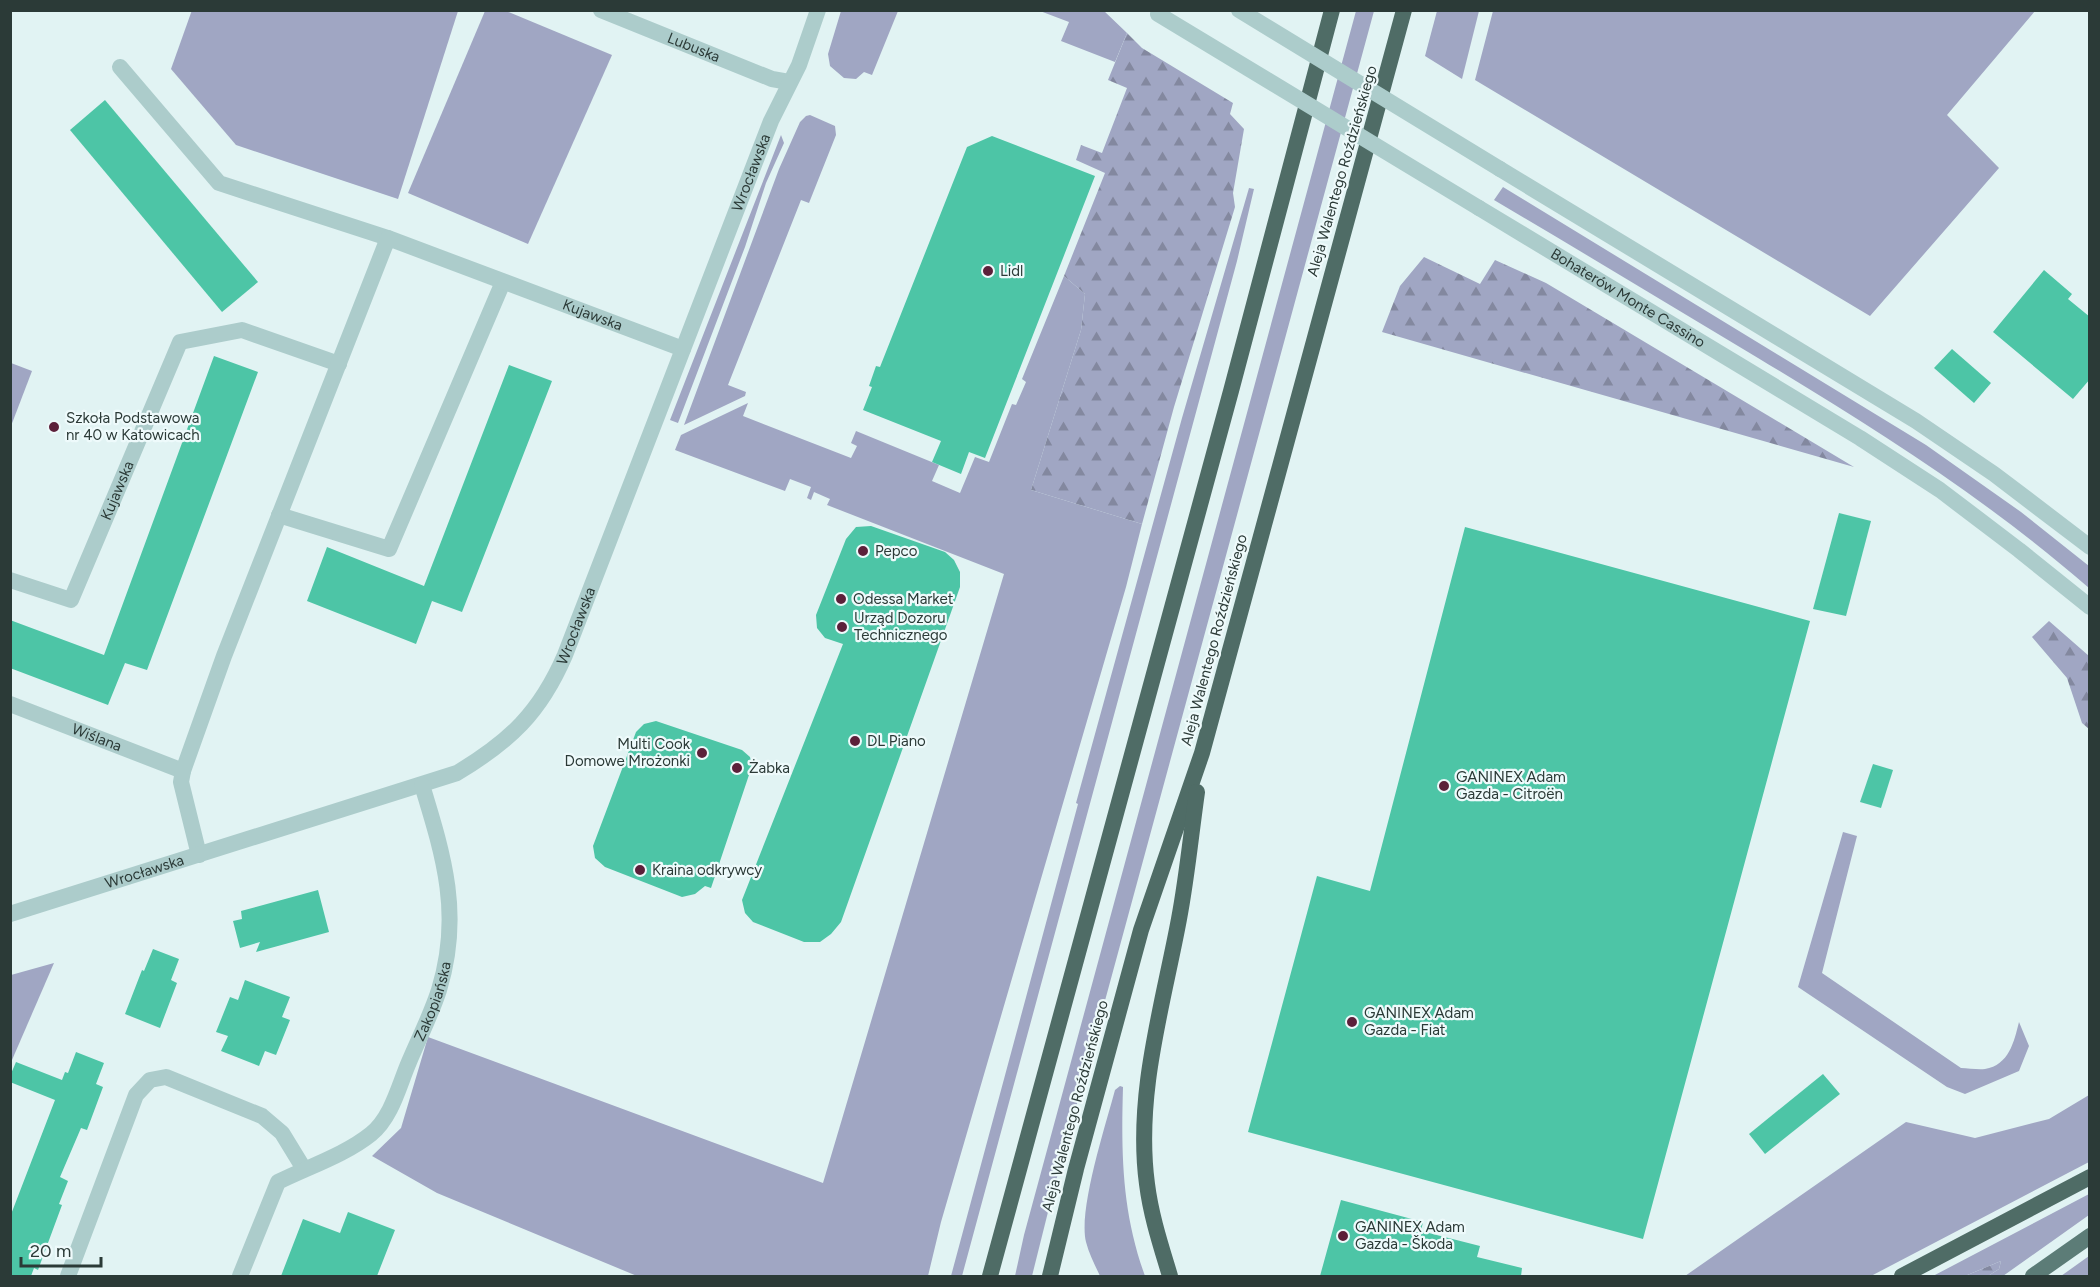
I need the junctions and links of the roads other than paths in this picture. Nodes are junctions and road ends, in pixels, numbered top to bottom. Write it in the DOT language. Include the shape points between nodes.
graph roads {
  1 [pos="601,10"];
  2 [pos="818,10"];
  3 [pos="1239,10"];
  4 [pos="1332,10"];
  5 [pos="1404,10"];
  6 [pos="1156,12"];
  7 [pos="120,67"];
  8 [pos="789,82"];
  9 [pos="388,237"];
  10 [pos="503,282"];
  11 [pos="683,349"];
  12 [pos="339,364"];
  13 [pos="279,515"];
  14 [pos="2090,547"];
  15 [pos="10,580"];
  16 [pos="2090,607"];
  17 [pos="10,704"];
  18 [pos="1202,753"];
  19 [pos="183,771"];
  20 [pos="422,785"];
  21 [pos="199,855"];
  22 [pos="10,914"];
  23 [pos="304,1169"];
  24 [pos="2090,1177"];
  25 [pos="2090,1236"];
  26 [pos="1170,1275"];
  27 [pos="68,1276"];
  28 [pos="240,1276"];
  29 [pos="990,1276"];
  30 [pos="1050,1276"];
  31 [pos="1902,1276"];
  32 [pos="2033,1276"];
  1 -- 8 [label="street, Lubuska"];
  2 -- 8 [label="street, Wrocławska"];
  3 -- 14 [label="street, bridge" via="1916,422 1994,474"];
  4 -- 29 [label="highway"];
  5 -- 18 [label="highway, Aleja Walentego Roździeńskiego"];
  6 -- 16 [label="street, Bohaterów Monte Cassino, bridge" via="1860,438 1940,490"];
  7 -- 9 [label="street, Kujawska" via="219,183"];
  8 -- 11 [label="street, Wrocławska"];
  9 -- 10 [label="street, Kujawska"];
  9 -- 12 [label="street"];
  10 -- 11 [label="street, Kujawska"];
  10 -- 13 [label="street" via="389,549"];
  11 -- 20 [label="street, Wrocławska" via="551,685 524,722 488,754 458,773"];
  12 -- 13 [label="street"];
  12 -- 15 [label="street, Kujawska" via="242,330 180,342 71,600"];
  13 -- 19 [label="street"];
  17 -- 19 [label="street, Wiślana"];
  18 -- 26 [label="highway" via="1179,916 1146,1098 1147,1184 1159,1244"];
  18 -- 30 [label="highway, Aleja Walentego Roździeńskiego" via="1141,930"];
  19 -- 21 [label="street" via="181,782"];
  20 -- 21 [label="street, Wrocławska"];
  20 -- 23 [label="street, Zakopiańska" via="443,856 451,913 450,943 439,990 387,1114 372,1133"];
  21 -- 22 [label="street, Wrocławska"];
  23 -- 27 [label="street" via="282,1133 262,1116 166,1077 150,1080 136,1095"];
  23 -- 28 [label="street, Zakopiańska" via="278,1182"];
  24 -- 31 [label="highway"];
  25 -- 32 [label="main road"];
}
